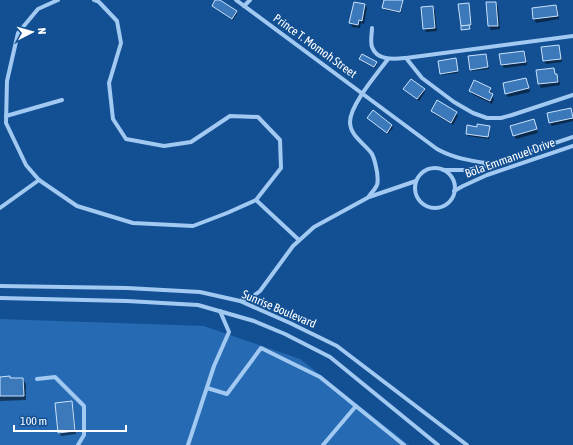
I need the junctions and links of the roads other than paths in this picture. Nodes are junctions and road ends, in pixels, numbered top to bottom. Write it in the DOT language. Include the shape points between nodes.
graph roads {
  1 [pos="58,0"];
  2 [pos="94,0"];
  3 [pos="236,0"];
  4 [pos="250,0"];
  5 [pos="244,6"];
  6 [pos="372,28"];
  7 [pos="573,36"];
  8 [pos="406,58"];
  9 [pos="388,59"];
  10 [pos="363,94"];
  11 [pos="573,95"];
  12 [pos="62,100"];
  13 [pos="6,116"];
  14 [pos="573,137"];
  15 [pos="573,146"];
  16 [pos="493,164"];
  17 [pos="443,170"];
  18 [pos="39,180"];
  19 [pos="416,181"];
  20 [pos="454,191"];
  21 [pos="368,197"];
  22 [pos="256,200"];
  23 [pos="0,208"];
  24 [pos="299,240"];
  25 [pos="0,286"];
  26 [pos="0,298"];
  27 [pos="240,301"];
  28 [pos="220,311"];
  29 [pos="37,379"];
  30 [pos="207,388"];
  31 [pos="356,406"];
  32 [pos="78,445"];
  33 [pos="188,445"];
  34 [pos="323,445"];
  35 [pos="404,445"];
  36 [pos="438,445"];
  37 [pos="467,445"];
  1 -- 13 [label="street" via="38,9 18,33 7,81"];
  2 -- 22 [label="street" via="117,21 121,43 109,84 113,119 126,139 164,146 190,142 230,116 258,117 280,140 281,168"];
  3 -- 5 [label="street, Prince T. Momoh Street"];
  4 -- 5 [label="street"];
  5 -- 10 [label="street, Prince T. Momoh Street"];
  6 -- 9 [label="street" via="374,52"];
  7 -- 8 [label="street"];
  8 -- 9 [label="street"];
  8 -- 11 [label="street" via="422,78 454,102 488,118 501,118"];
  9 -- 10 [label="street"];
  10 -- 16 [label="street, Prince T. Momoh Street" via="437,149 457,158"];
  10 -- 21 [label="street" via="350,116 350,124 356,137 372,155 376,166 378,186"];
  12 -- 13 [label="street"];
  13 -- 18 [label="street" via="6,124 26,165"];
  14 -- 16 [label="street, Bola Emmanuel Drive"];
  15 -- 20 [label="street, Bola Emmanuel Drive" via="487,175"];
  16 -- 17 [label="street, Bola Emmanuel Drive" via="468,170"];
  17 -- 19 [label="street" via="424,171"];
  17 -- 20 [label="street" via="452,179"];
  18 -- 22 [label="street" via="77,206 133,223 192,226 227,214"];
  18 -- 23 [label="street"];
  19 -- 20 [label="street" via="418,200 429,207 436,208 448,203"];
  19 -- 21 [label="street"];
  21 -- 24 [label="street" via="314,227"];
  22 -- 24 [label="street"];
  24 -- 27 [label="street" via="260,291"];
  25 -- 27 [label="street, Sunrise Boulevard" via="200,292"];
  26 -- 28 [label="street, Sunrise Boulevard" via="198,305"];
  27 -- 37 [label="street, Sunrise Boulevard" via="337,346"];
  28 -- 30 [label="street" via="229,332"];
  28 -- 36 [label="street, Sunrise Boulevard" via="254,321 330,357"];
  29 -- 32 [label="street" via="55,377 84,406 84,435"];
  30 -- 31 [label="street" via="227,394 261,348 320,377"];
  30 -- 33 [label="street"];
  31 -- 34 [label="street"];
  31 -- 35 [label="street"];
}
